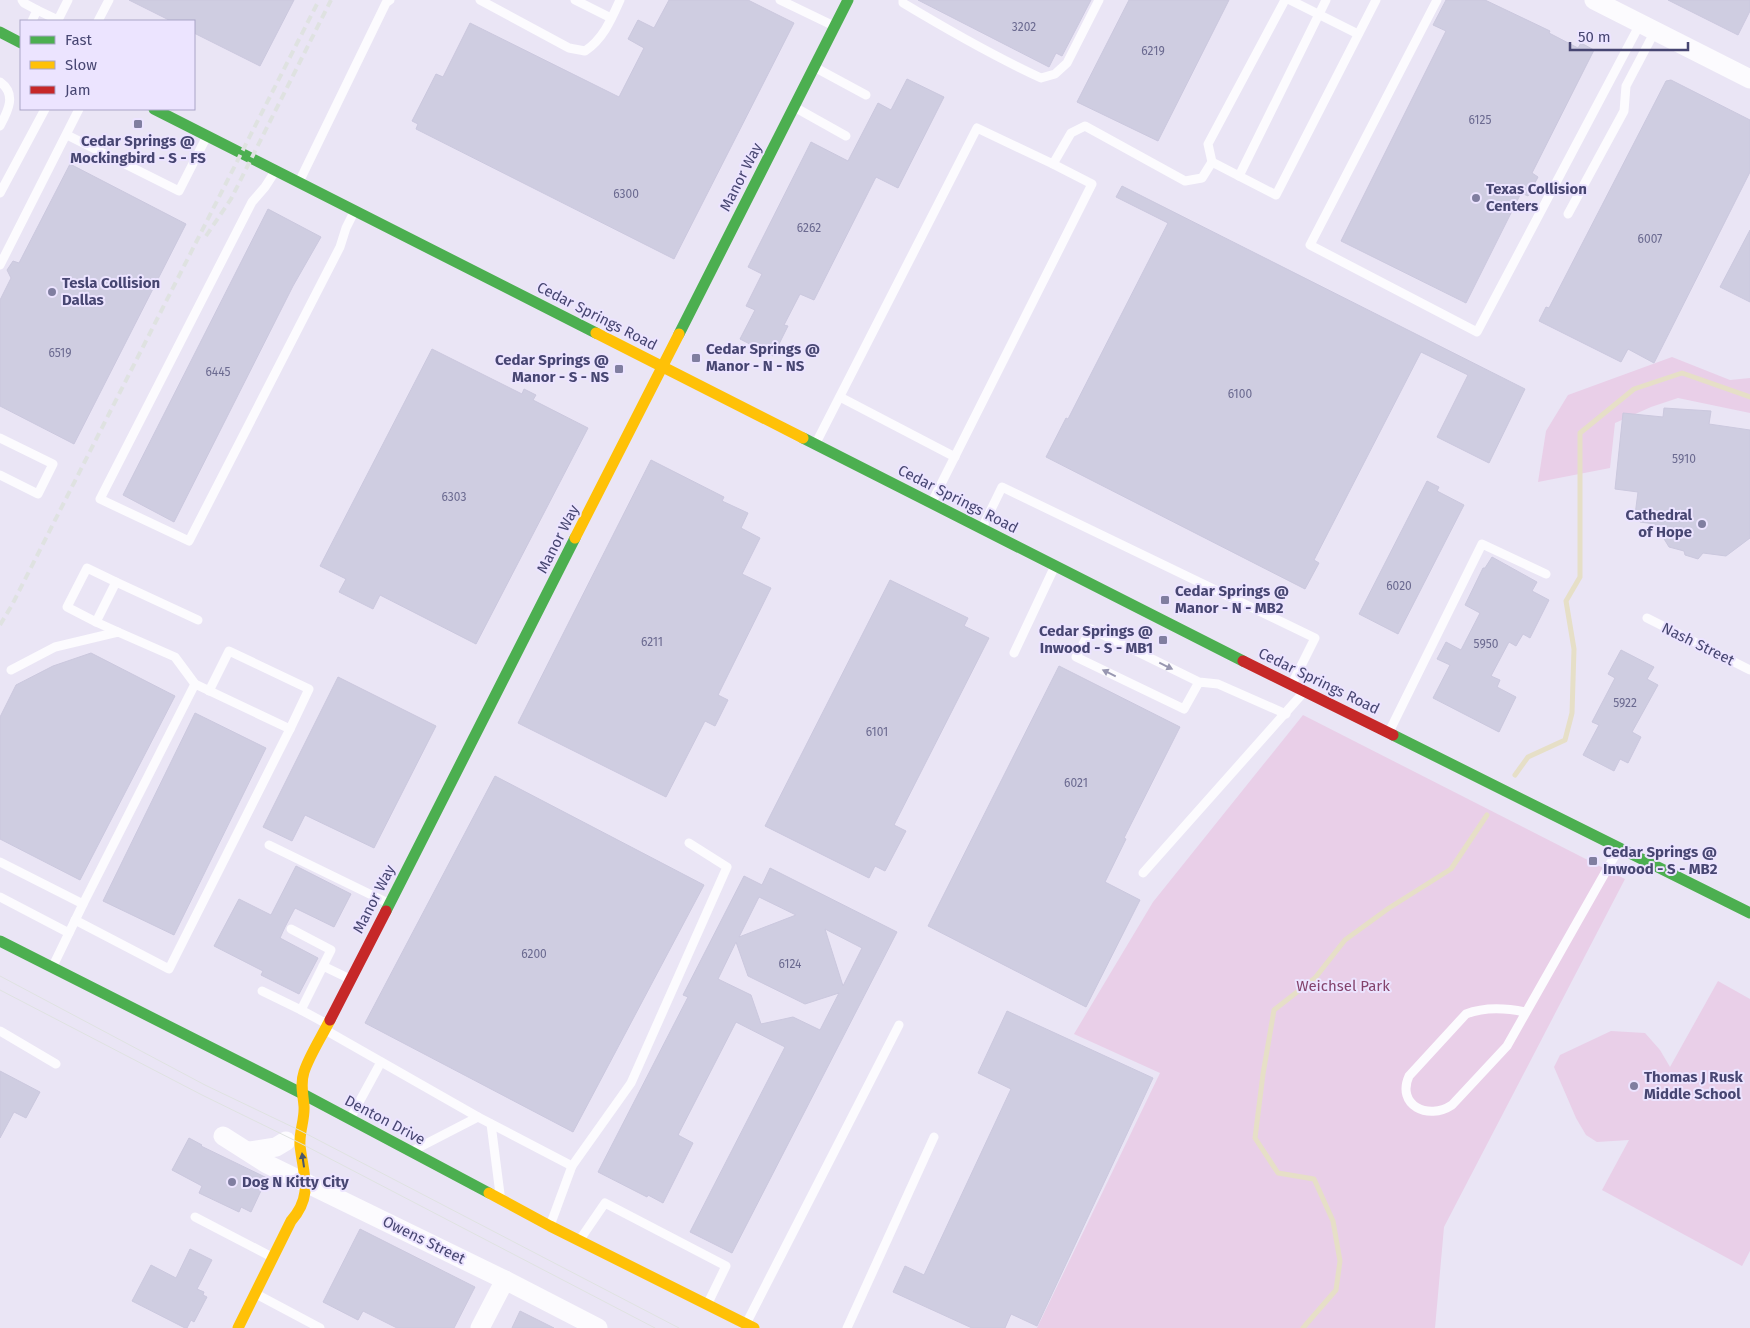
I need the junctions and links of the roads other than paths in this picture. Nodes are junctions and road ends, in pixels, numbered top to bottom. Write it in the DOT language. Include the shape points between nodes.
graph roads {
  1 [pos="22,0"];
  2 [pos="109,0"];
  3 [pos="390,0"];
  4 [pos="480,0"];
  5 [pos="575,0"];
  6 [pos="620,0"];
  7 [pos="780,0"];
  8 [pos="903,0"];
  9 [pos="1099,0"];
  10 [pos="1285,0"];
  11 [pos="1290,0"];
  12 [pos="1326,0"];
  13 [pos="1376,0"];
  14 [pos="1437,0"];
  15 [pos="1594,0"];
  16 [pos="66,1"];
  17 [pos="843,2"];
  18 [pos="37,10"];
  19 [pos="1319,14"];
  20 [pos="611,18"];
  21 [pos="32,20"];
  22 [pos="99,20"];
  23 [pos="835,26"];
  24 [pos="1648,27"];
  25 [pos="0,32"];
  26 [pos="1358,34"];
  27 [pos="20,42"];
  28 [pos="814,67"];
  29 [pos="1750,79"];
  30 [pos="0,82"];
  31 [pos="866,95"];
  32 [pos="794,107"];
  33 [pos="44,110"];
  34 [pos="79,110"];
  35 [pos="156,110"];
  36 [pos="0,126"];
  37 [pos="67,135"];
  38 [pos="207,135"];
  39 [pos="846,136"];
  40 [pos="1212,162"];
  41 [pos="1053,164"];
  42 [pos="276,169"];
  43 [pos="1239,176"];
  44 [pos="299,181"];
  45 [pos="0,193"];
  46 [pos="355,210"];
  47 [pos="1568,214"];
  48 [pos="1,258"];
  49 [pos="663,366"];
  50 [pos="840,398"];
  51 [pos="0,438"];
  52 [pos="816,444"];
  53 [pos="955,457"];
  54 [pos="0,475"];
  55 [pos="932,503"];
  56 [pos="982,528"];
  57 [pos="1055,565"];
  58 [pos="1546,574"];
  59 [pos="116,582"];
  60 [pos="1647,618"];
  61 [pos="198,620"];
  62 [pos="96,622"];
  63 [pos="118,632"];
  64 [pos="1014,653"];
  65 [pos="10,670"];
  66 [pos="1750,670"];
  67 [pos="1199,682"];
  68 [pos="195,684"];
  69 [pos="1292,684"];
  70 [pos="209,691"];
  71 [pos="1305,691"];
  72 [pos="1286,714"];
  73 [pos="290,729"];
  74 [pos="1389,733"];
  75 [pos="688,843"];
  76 [pos="269,845"];
  77 [pos="1619,847"];
  78 [pos="0,862"];
  79 [pos="1143,873"];
  80 [pos="0,897"];
  81 [pos="389,903"];
  82 [pos="83,904"];
  83 [pos="1750,912"];
  84 [pos="75,920"];
  85 [pos="291,929"];
  86 [pos="69,933"];
  87 [pos="0,941"];
  88 [pos="323,966"];
  89 [pos="52,968"];
  90 [pos="350,979"];
  91 [pos="262,991"];
  92 [pos="301,1010"];
  93 [pos="1525,1012"];
  94 [pos="899,1025"];
  95 [pos="326,1027"];
  96 [pos="0,1031"];
  97 [pos="381,1062"];
  98 [pos="56,1064"];
  99 [pos="301,1092"];
  100 [pos="290,1103"];
  101 [pos="478,1117"];
  102 [pos="350,1119"];
  103 [pos="492,1124"];
  104 [pos="223,1136"];
  105 [pos="934,1137"];
  106 [pos="250,1151"];
  107 [pos="412,1151"];
  108 [pos="291,1163"];
  109 [pos="572,1166"];
  110 [pos="500,1199"];
  111 [pos="289,1204"];
  112 [pos="195,1217"];
  113 [pos="291,1221"];
  114 [pos="550,1226"];
  115 [pos="580,1240"];
  116 [pos="273,1258"];
  117 [pos="505,1280"];
  118 [pos="255,1294"];
  119 [pos="707,1305"];
  120 [pos="750,1326"];
  121 [pos="238,1328"];
  122 [pos="320,1328"];
  123 [pos="480,1328"];
  124 [pos="598,1328"];
  125 [pos="847,1328"];
  1 -- 18 [label="lane"];
  2 -- 22 [label="lane"];
  3 -- 44 [label="lane"];
  4 -- 20 [label="lane" via="569,48 585,51 596,44"];
  5 -- 20 [label="lane"];
  6 -- 20 [label="lane"];
  7 -- 23 [label="lane"];
  8 -- 9 [label="lane" via="903,3 961,38 1041,78 1055,74 1067,62"];
  10 -- 40 [label="lane" via="1208,144"];
  11 -- 19 [label="lane"];
  12 -- 19 [label="lane"];
  13 -- 26 [label="lane"];
  14 -- 24 [label="lane" via="1310,245 1477,332"];
  15 -- 24 [label="street"];
  16 -- 18 [label="lane" via="58,20"];
  17 -- 23 [label="main road, Manor Way"];
  18 -- 21 [label="lane"];
  19 -- 26 [label="lane"];
  19 -- 43 [label="lane"];
  23 -- 28 [label="main road, Manor Way"];
  24 -- 29 [label="street"];
  24 -- 47 [label="lane" via="1626,86 1624,111"];
  25 -- 27 [label="main road"];
  26 -- 43 [label="lane" via="1276,195"];
  28 -- 31 [label="lane"];
  28 -- 32 [label="main road, Manor Way"];
  30 -- 36 [label="lane" via="11,101"];
  32 -- 39 [label="lane"];
  32 -- 49 [label="main road, Manor Way"];
  33 -- 45 [label="lane"];
  34 -- 37 [label="lane"];
  35 -- 38 [label="main road, Cedar Springs Road"];
  37 -- 38 [label="lane" via="179,190"];
  37 -- 48 [label="lane"];
  38 -- 42 [label="main road, Cedar Springs Road"];
  40 -- 41 [label="lane" via="1202,178 1185,181 1085,126 1070,132"];
  40 -- 43 [label="lane"];
  41 -- 50 [label="lane" via="978,128"];
  41 -- 53 [label="lane" via="1092,184"];
  42 -- 44 [label="main road, Cedar Springs Road"];
  42 -- 46 [label="lane" via="252,202 100,499 189,542 340,247"];
  44 -- 46 [label="main road, Cedar Springs Road"];
  46 -- 49 [label="main road, Cedar Springs Road"];
  49 -- 52 [label="main road, Cedar Springs Road"];
  49 -- 81 [label="main road, Manor Way"];
  50 -- 52 [label="lane"];
  50 -- 53 [label="lane"];
  51 -- 54 [label="lane" via="53,464 38,494"];
  52 -- 55 [label="main road, Cedar Springs Road"];
  53 -- 55 [label="lane"];
  55 -- 56 [label="main road, Cedar Springs Road"];
  56 -- 57 [label="main road, Cedar Springs Road"];
  56 -- 69 [label="lane" via="1002,487 1315,638"];
  57 -- 64 [label="lane"];
  57 -- 69 [label="main road, Cedar Springs Road"];
  58 -- 74 [label="lane" via="1482,544"];
  59 -- 61 [label="lane"];
  59 -- 62 [label="lane"];
  59 -- 62 [label="lane" via="87,568 66,607"];
  60 -- 66 [label="lane, Nash Street"];
  62 -- 63 [label="lane"];
  63 -- 65 [label="lane" via="54,647"];
  63 -- 68 [label="lane" via="175,657"];
  67 -- 67 [label="lane, one-way" via="1184,709 1076,657 1091,629"];
  67 -- 72 [label="lane" via="1218,684"];
  68 -- 70 [label="lane"];
  68 -- 82 [label="lane"];
  69 -- 71 [label="main road, Cedar Springs Road"];
  70 -- 73 [label="lane"];
  70 -- 73 [label="lane" via="230,651 309,689"];
  71 -- 72 [label="lane"];
  71 -- 74 [label="main road, Cedar Springs Road"];
  72 -- 79 [label="lane"];
  73 -- 84 [label="lane" via="170,969"];
  74 -- 77 [label="main road, Cedar Springs Road"];
  75 -- 109 [label="lane" via="727,867 631,1083"];
  76 -- 81 [label="lane"];
  77 -- 83 [label="main road, Cedar Springs Road"];
  77 -- 93 [label="lane"];
  78 -- 82 [label="lane"];
  80 -- 86 [label="lane"];
  81 -- 90 [label="main road, Manor Way"];
  82 -- 84 [label="lane"];
  84 -- 86 [label="lane"];
  85 -- 88 [label="lane" via="332,950"];
  86 -- 89 [label="lane"];
  87 -- 89 [label="main road, Denton Drive"];
  88 -- 90 [label="lane"];
  88 -- 92 [label="lane"];
  89 -- 99 [label="main road, Denton Drive"];
  90 -- 95 [label="main road, Manor Way"];
  91 -- 92 [label="lane"];
  92 -- 95 [label="lane"];
  93 -- 93 [label="lane" via="1506,1008 1474,1011 1461,1017 1409,1076 1405,1084 1411,1101 1426,1112 1444,1110 1452,1105 1507,1046"];
  94 -- 120 [label="lane"];
  95 -- 97 [label="lane"];
  95 -- 99 [label="main road, Manor Way" via="304,1072"];
  96 -- 98 [label="lane"];
  97 -- 101 [label="lane"];
  97 -- 102 [label="lane"];
  99 -- 100 [label="main road"];
  99 -- 102 [label="main road, Denton Drive"];
  108 -- 99 [label="main road, Manor Way, one-way" via="300,1143 304,1107"];
  101 -- 103 [label="lane"];
  101 -- 107 [label="lane"];
  102 -- 107 [label="main road, Denton Drive"];
  103 -- 109 [label="lane"];
  103 -- 110 [label="lane"];
  104 -- 106 [label="street, Owens Street"];
  105 -- 125 [label="lane"];
  106 -- 108 [label="street, Owens Street" via="267,1164"];
  106 -- 108 [label="street" via="276,1146"];
  107 -- 110 [label="main road, Denton Drive"];
  108 -- 113 [label="main road, Manor Way" via="305,1196 300,1211"];
  108 -- 117 [label="street, Owens Street"];
  109 -- 114 [label="lane"];
  110 -- 114 [label="main road, Denton Drive"];
  111 -- 113 [label="main road"];
  112 -- 116 [label="lane"];
  113 -- 116 [label="main road, Manor Way"];
  114 -- 115 [label="main road, Denton Drive"];
  115 -- 119 [label="main road, Denton Drive"];
  115 -- 119 [label="lane" via="605,1203 726,1266"];
  116 -- 118 [label="main road, Manor Way"];
  117 -- 123 [label="street"];
  117 -- 124 [label="street, Owens Street"];
  118 -- 121 [label="main road, Manor Way"];
  118 -- 122 [label="lane"];
  119 -- 120 [label="main road, Denton Drive"];
}
